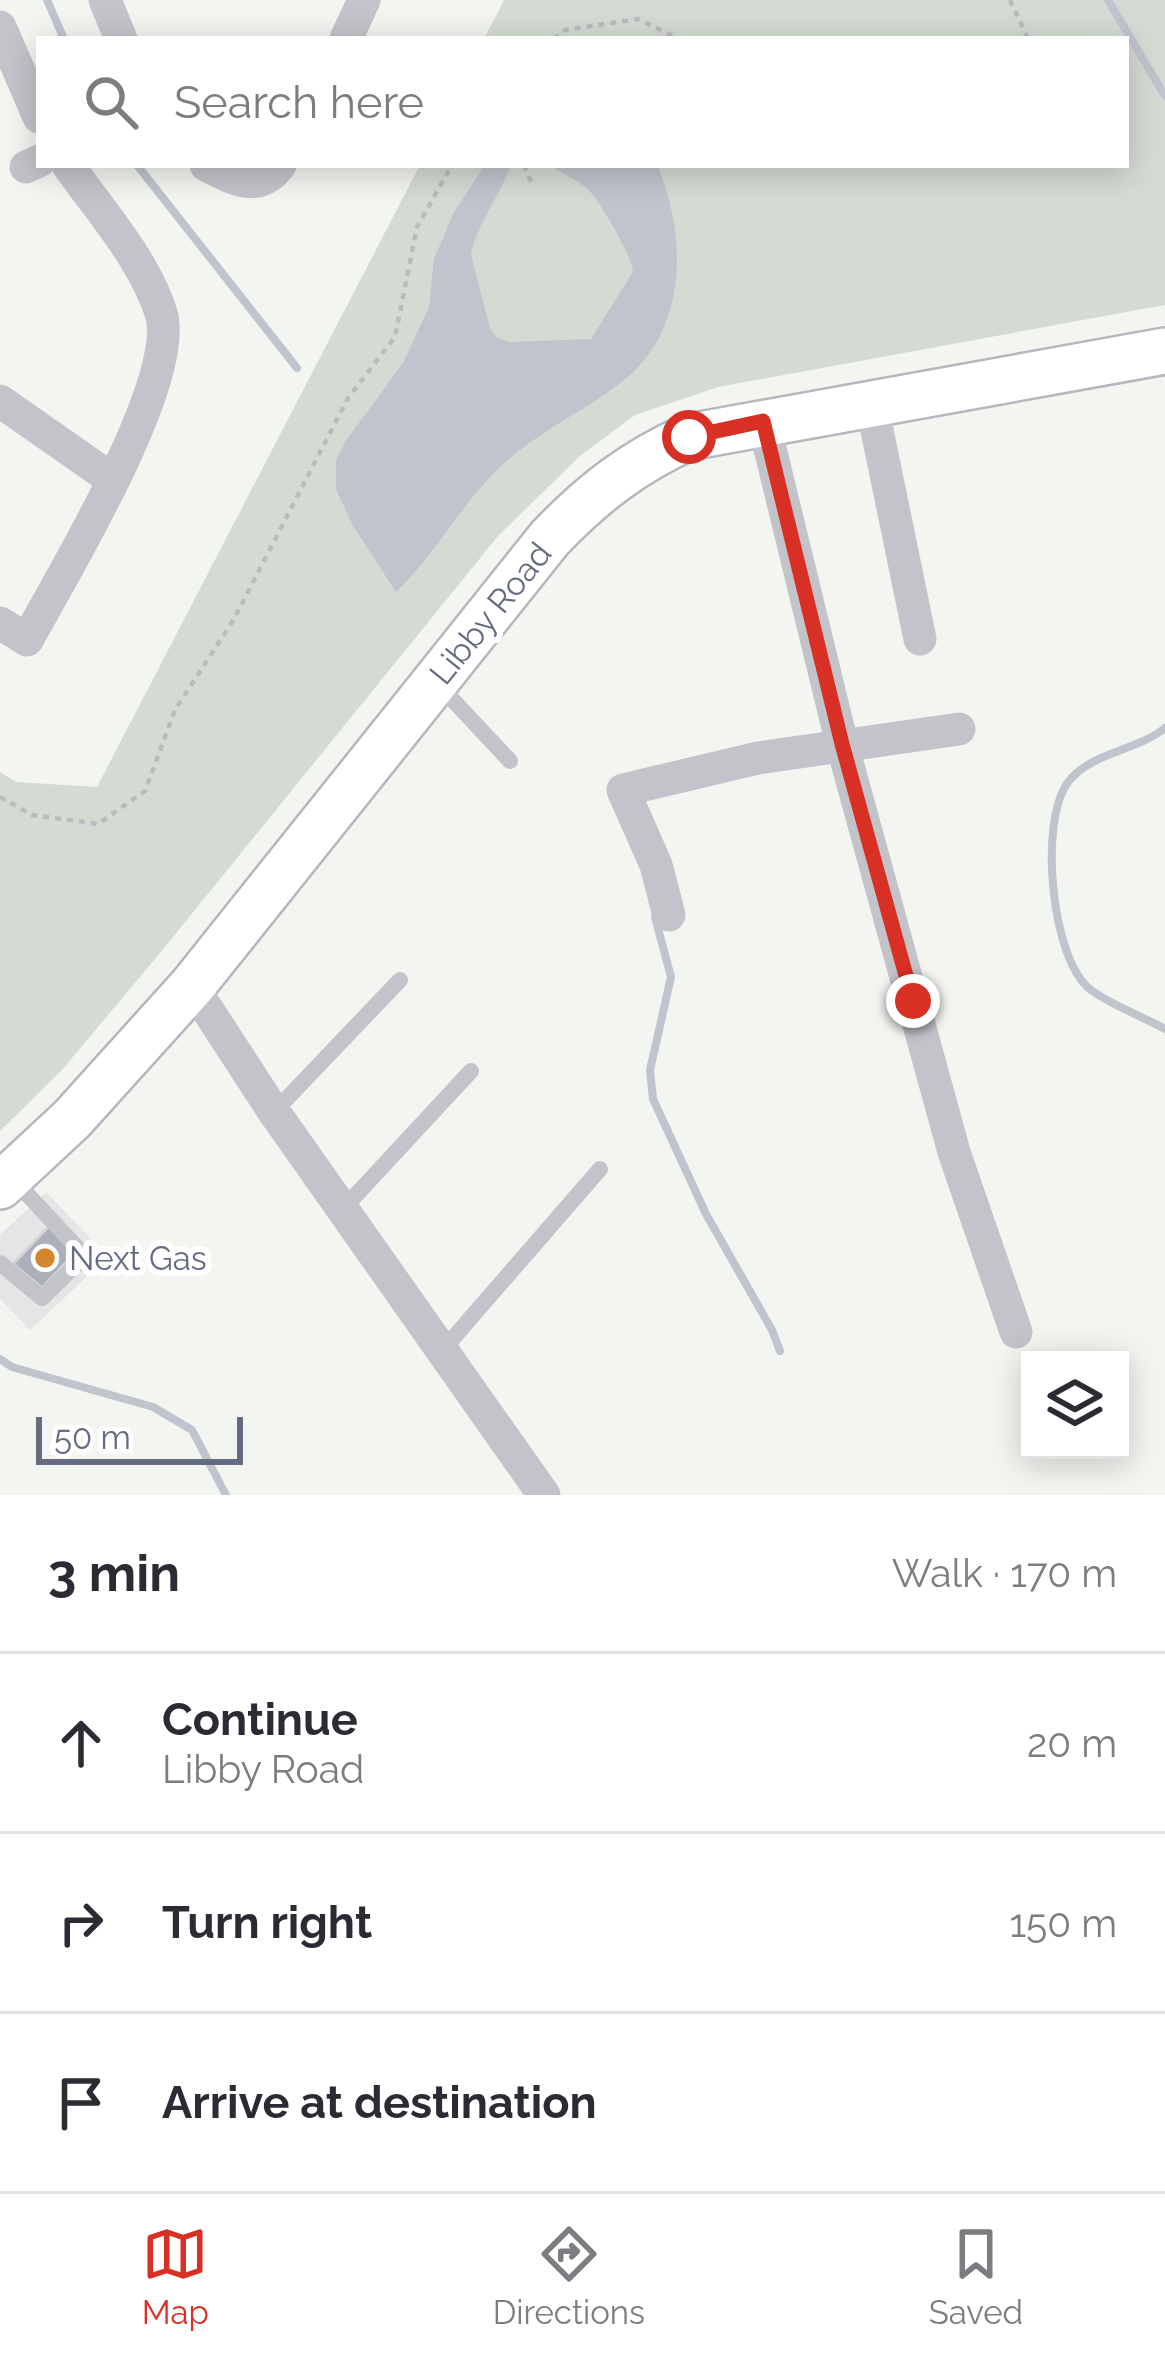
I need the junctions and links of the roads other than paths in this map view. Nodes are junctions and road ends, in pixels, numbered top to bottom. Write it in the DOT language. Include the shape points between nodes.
graph roads {
  1 [pos="104,0"];
  2 [pos="364,0"];
  3 [pos="0,27"];
  4 [pos="120,36"];
  5 [pos="347,36"];
  6 [pos="36,110"];
  7 [pos="70,168"];
  8 [pos="214,168"];
  9 [pos="277,168"];
  10 [pos="1165,350"];
  11 [pos="0,401"];
  12 [pos="872,401"];
  13 [pos="763,421"];
  14 [pos="113,480"];
  15 [pos="14,631"];
  16 [pos="920,638"];
  17 [pos="435,681"];
  18 [pos="958,729"];
  19 [pos="842,744"];
  20 [pos="510,761"];
  21 [pos="669,915"];
  22 [pos="400,980"];
  23 [pos="192,986"];
  24 [pos="472,1071"];
  25 [pos="274,1112"];
  26 [pos="600,1168"];
  27 [pos="5,1181"];
  28 [pos="343,1210"];
  29 [pos="0,1263"];
  30 [pos="1016,1332"];
  31 [pos="442,1351"];
  32 [pos="544,1495"];
  1 -- 4 [label="street"];
  2 -- 5 [label="street"];
  3 -- 6 [label="street"];
  7 -- 14 [label="street" via="147,280 165,335"];
  8 -- 9 [label="street" via="254,184"];
  10 -- 12 [label="main road, Libby Road"];
  11 -- 14 [label="street"];
  12 -- 13 [label="main road, Libby Road"];
  12 -- 16 [label="street"];
  13 -- 17 [label="main road, Libby Road" via="689,437 591,494"];
  13 -- 19 [label="street"];
  14 -- 15 [label="street"];
  17 -- 20 [label="lane"];
  17 -- 23 [label="main road, Libby Road"];
  18 -- 19 [label="street"];
  19 -- 21 [label="street" via="623,790"];
  19 -- 30 [label="street" via="954,1152"];
  22 -- 25 [label="lane"];
  23 -- 25 [label="street"];
  23 -- 27 [label="main road, Libby Road"];
  24 -- 28 [label="lane"];
  25 -- 28 [label="street"];
  26 -- 31 [label="lane"];
  27 -- 29 [label="lane" via="85,1256 42,1298"];
  28 -- 31 [label="street"];
  31 -- 32 [label="street"];
}
